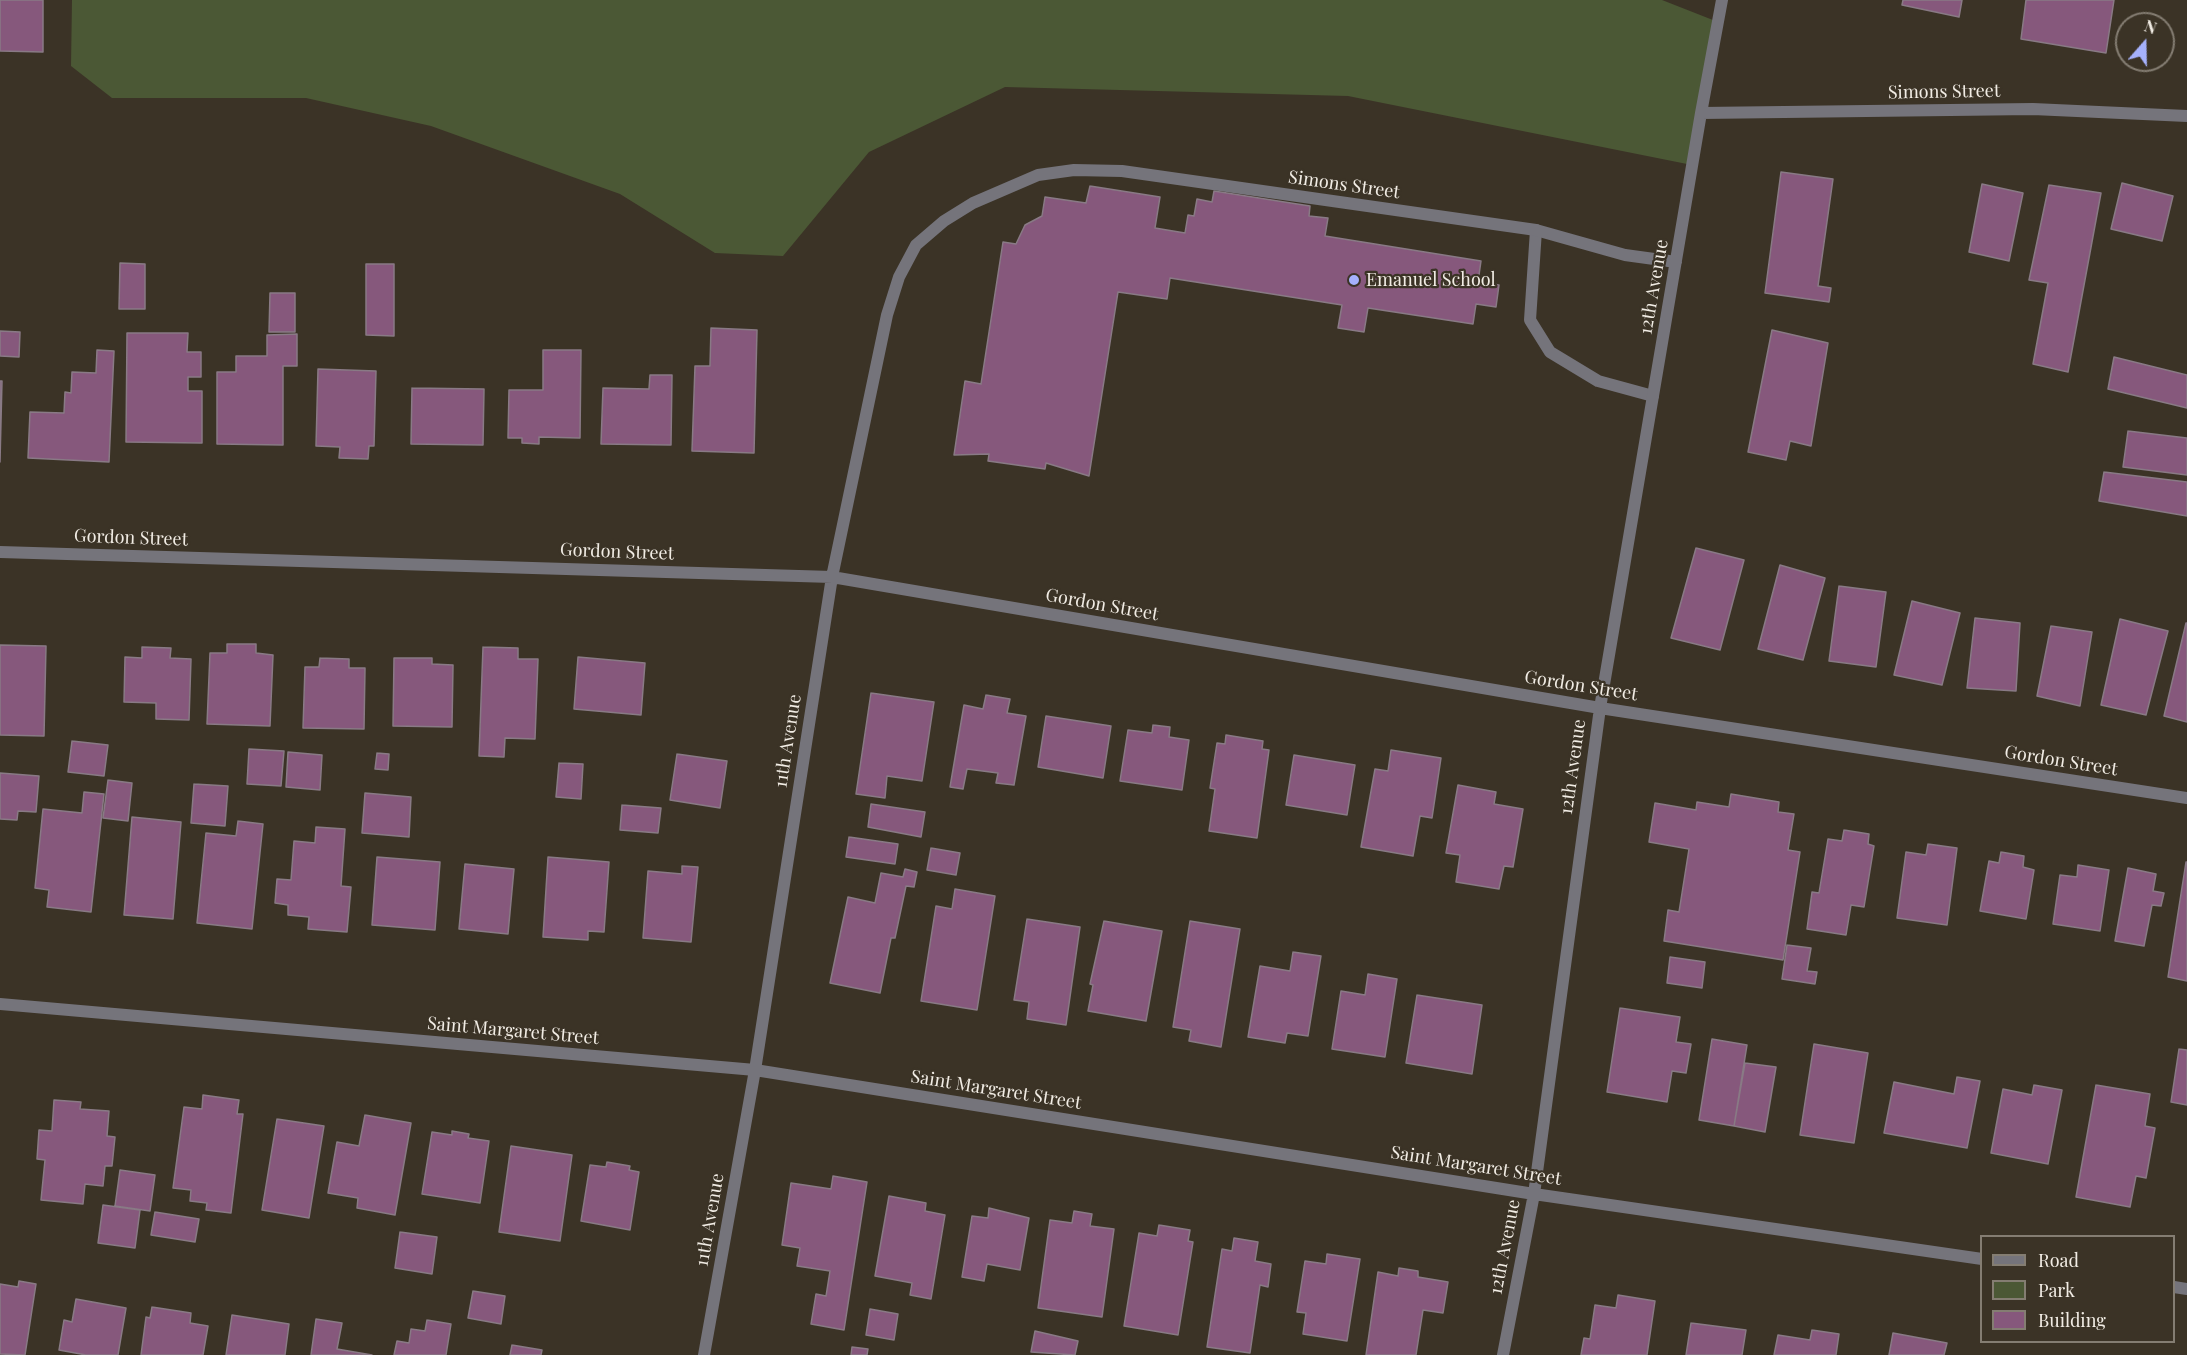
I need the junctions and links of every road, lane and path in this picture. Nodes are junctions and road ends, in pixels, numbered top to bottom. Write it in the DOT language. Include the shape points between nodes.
graph roads {
  1 [pos="1722,0"];
  2 [pos="1701,113"];
  3 [pos="2187,116"];
  4 [pos="1007,188"];
  5 [pos="1536,230"];
  6 [pos="1676,262"];
  7 [pos="1653,396"];
  8 [pos="0,552"];
  9 [pos="832,577"];
  10 [pos="1600,708"];
  11 [pos="2187,798"];
  12 [pos="0,1004"];
  13 [pos="755,1070"];
  14 [pos="1534,1194"];
  15 [pos="1980,1259"];
  16 [pos="704,1355"];
  17 [pos="1503,1355"];
  1 -- 2 [label="street, 12th Avenue"];
  2 -- 3 [label="street, Simons Street" via="2032,109"];
  2 -- 6 [label="street, 12th Avenue"];
  4 -- 5 [label="street, Simons Street" via="1038,175 1074,170 1122,171"];
  4 -- 9 [label="street, 11th Avenue" via="944,221 916,245 899,278 887,315"];
  5 -- 6 [label="street, Simons Street" via="1625,255"];
  5 -- 7 [label="street" via="1530,321 1550,352 1598,381"];
  6 -- 7 [label="street, 12th Avenue"];
  7 -- 10 [label="street, 12th Avenue"];
  8 -- 9 [label="street, Gordon Street"];
  9 -- 10 [label="street, Gordon Street"];
  9 -- 13 [label="street, 11th Avenue"];
  10 -- 11 [label="street, Gordon Street"];
  10 -- 14 [label="street, 12th Avenue"];
  12 -- 13 [label="street, Saint Margaret Street"];
  13 -- 14 [label="street, Saint Margaret Street"];
  13 -- 16 [label="street, 11th Avenue"];
  14 -- 15 [label="street, Saint Margaret Street"];
  14 -- 17 [label="street, 12th Avenue"];
}
